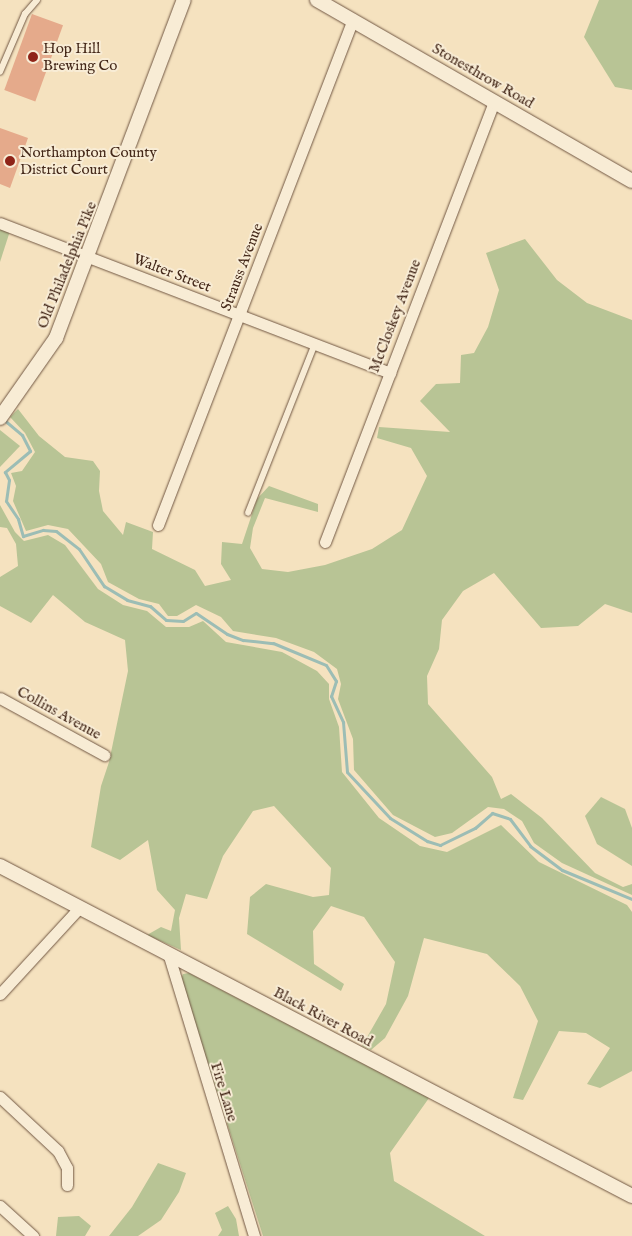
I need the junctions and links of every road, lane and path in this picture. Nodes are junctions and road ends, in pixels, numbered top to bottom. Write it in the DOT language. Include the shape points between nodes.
graph roads {
  1 [pos="37,0"];
  2 [pos="184,0"];
  3 [pos="317,0"];
  4 [pos="353,19"];
  5 [pos="0,72"];
  6 [pos="494,102"];
  7 [pos="632,180"];
  8 [pos="0,223"];
  9 [pos="89,257"];
  10 [pos="240,315"];
  11 [pos="315,344"];
  12 [pos="390,373"];
  13 [pos="2,415"];
  14 [pos="248,513"];
  15 [pos="158,525"];
  16 [pos="326,542"];
  17 [pos="0,698"];
  18 [pos="104,755"];
  19 [pos="0,866"];
  20 [pos="79,908"];
  21 [pos="169,956"];
  22 [pos="0,994"];
  23 [pos="0,1097"];
  24 [pos="67,1186"];
  25 [pos="632,1196"];
  26 [pos="0,1206"];
  27 [pos="33,1236"];
  28 [pos="254,1236"];
  1 -- 5 [label="lane" via="26,14"];
  2 -- 9 [label="street, Old Philadelphia Pike"];
  3 -- 4 [label="street, Stonesthrow Road"];
  4 -- 6 [label="street, Stonesthrow Road"];
  4 -- 10 [label="street, Strauss Avenue"];
  6 -- 7 [label="street, Stonesthrow Road"];
  6 -- 12 [label="street, McCloskey Avenue"];
  8 -- 9 [label="street, Walter Street"];
  9 -- 10 [label="street, Walter Street"];
  9 -- 13 [label="street, Old Philadelphia Pike" via="47,354"];
  10 -- 11 [label="street, Walter Street"];
  10 -- 15 [label="street, Strauss Avenue"];
  11 -- 12 [label="street, Walter Street"];
  11 -- 14 [label="lane"];
  12 -- 16 [label="street, McCloskey Avenue"];
  17 -- 18 [label="street, Collins Avenue"];
  19 -- 20 [label="street, Black River Road"];
  20 -- 21 [label="street, Black River Road"];
  20 -- 22 [label="street"];
  21 -- 25 [label="street, Black River Road"];
  21 -- 28 [label="street, Fire Lane"];
  23 -- 24 [label="street" via="58,1151 67,1168"];
  26 -- 27 [label="street"];
}
